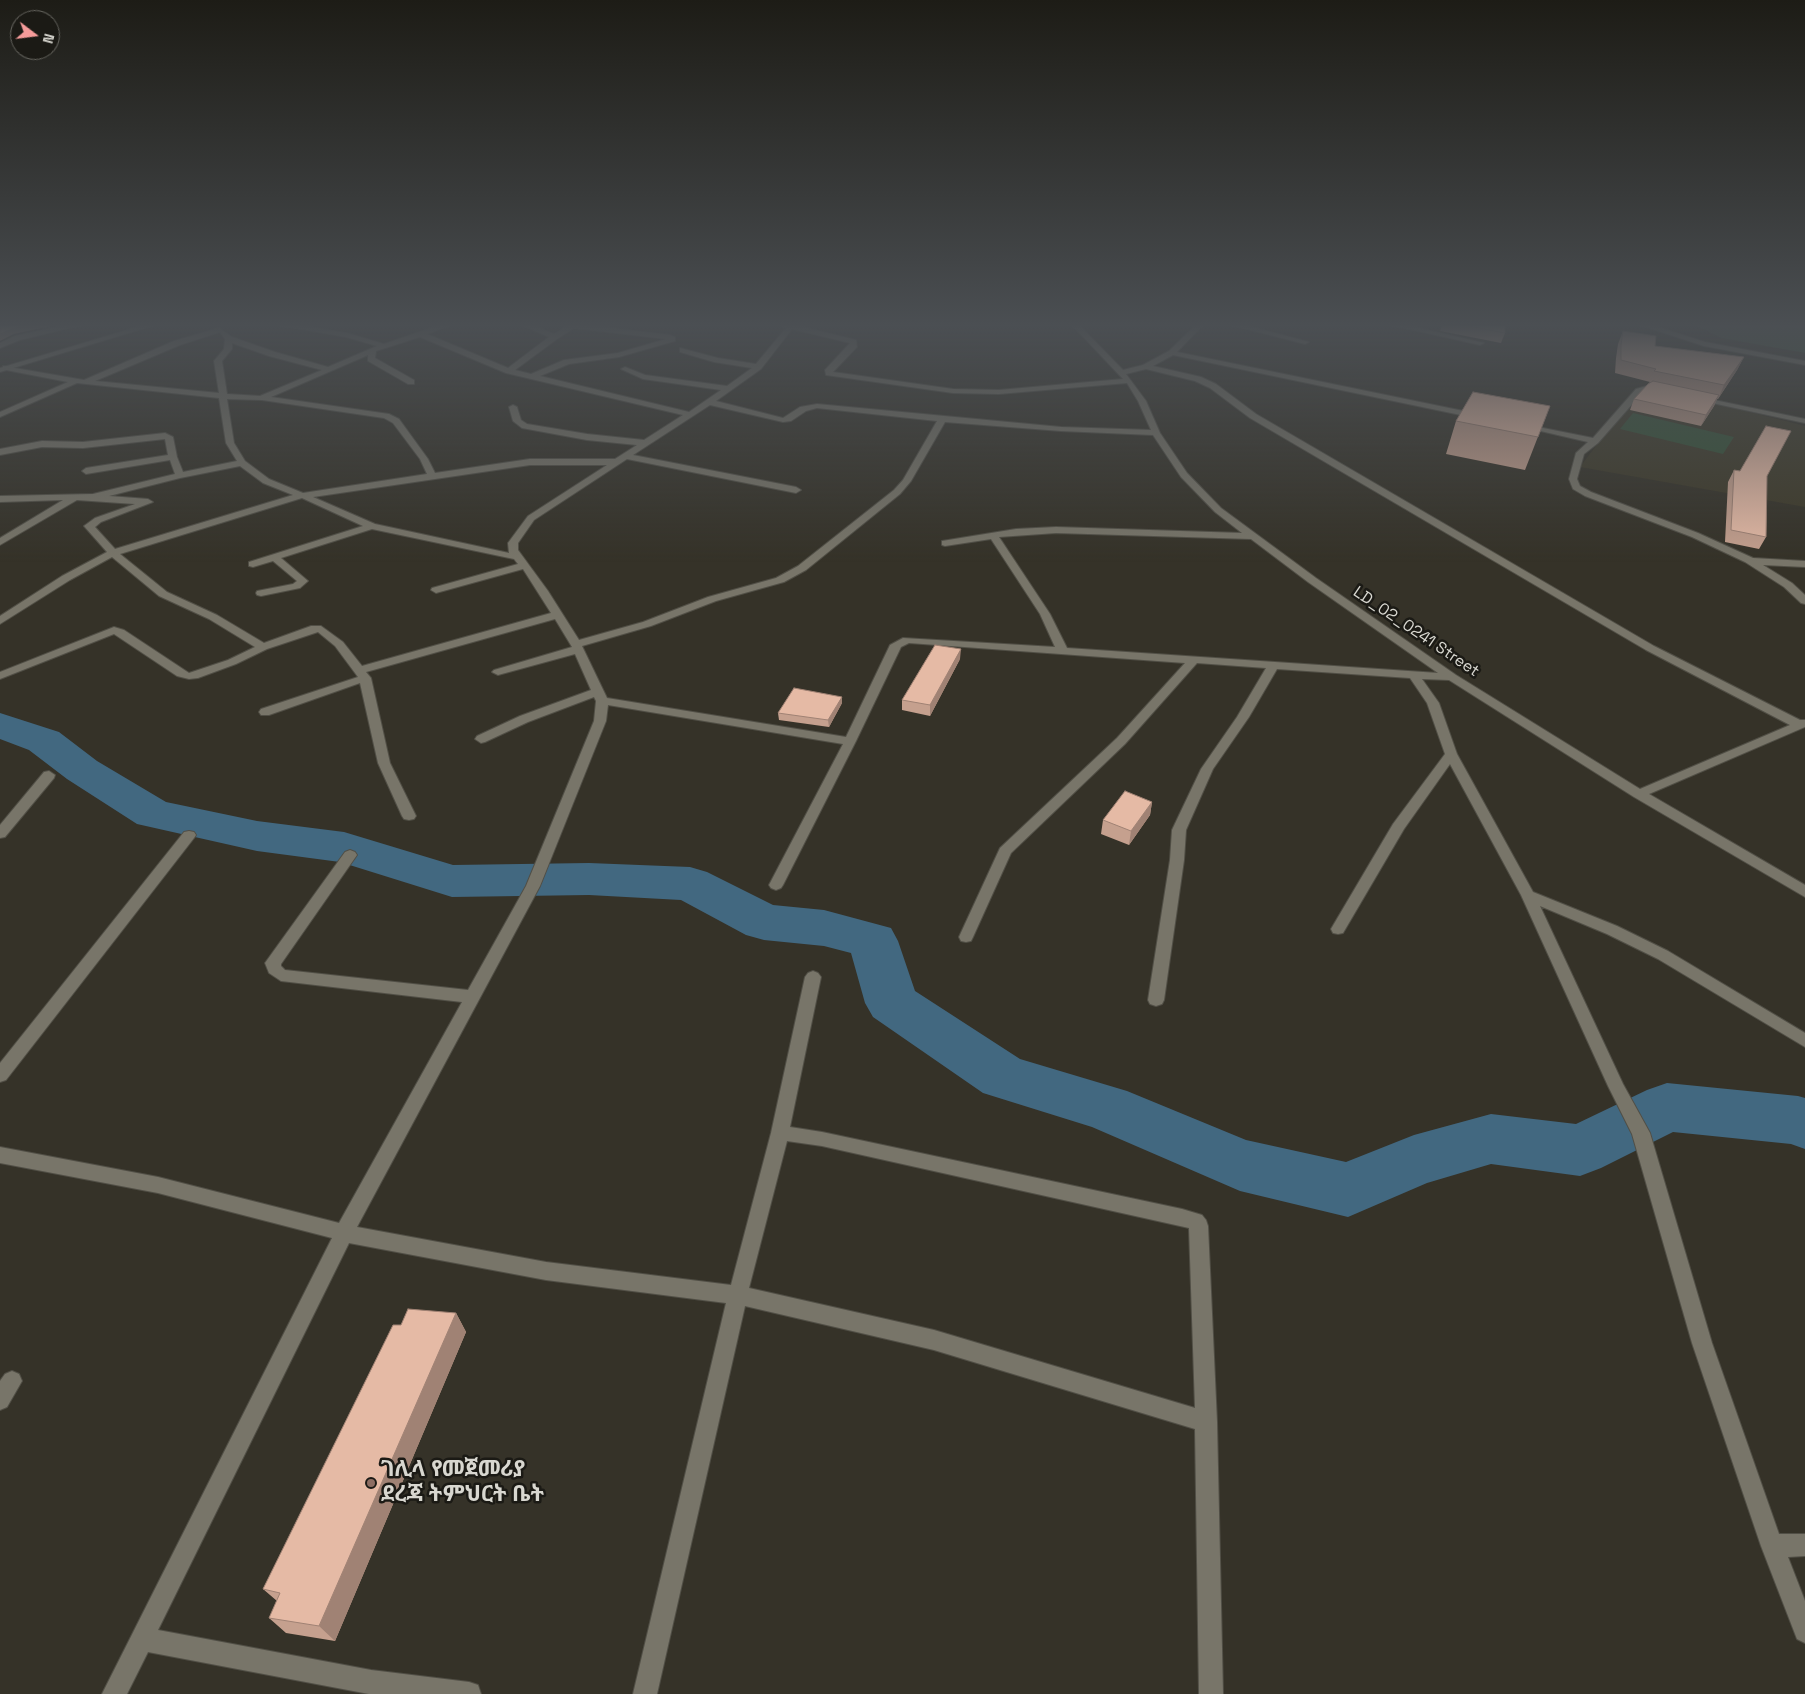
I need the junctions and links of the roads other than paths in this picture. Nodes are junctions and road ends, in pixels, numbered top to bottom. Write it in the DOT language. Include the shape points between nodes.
graph roads {
  1 [pos="24,404"];
  2 [pos="223,404"];
  3 [pos="303,404"];
  4 [pos="648,404"];
  5 [pos="706,404"];
  6 [pos="718,404"];
  7 [pos="1143,404"];
  8 [pos="1237,404"];
  9 [pos="1415,404"];
  10 [pos="1627,404"];
  11 [pos="1726,404"];
  12 [pos="513,406"];
  13 [pos="689,414"];
  14 [pos="0,415"];
  15 [pos="942,419"];
  16 [pos="1491,420"];
  17 [pos="1805,421"];
  18 [pos="1510,424"];
  19 [pos="1156,433"];
  20 [pos="1594,442"];
  21 [pos="644,443"];
  22 [pos="0,452"];
  23 [pos="624,456"];
  24 [pos="173,457"];
  25 [pos="614,462"];
  26 [pos="242,463"];
  27 [pos="86,471"];
  28 [pos="180,476"];
  29 [pos="432,476"];
  30 [pos="796,490"];
  31 [pos="300,496"];
  32 [pos="93,497"];
  33 [pos="75,498"];
  34 [pos="0,499"];
  35 [pos="372,526"];
  36 [pos="993,535"];
  37 [pos="1252,536"];
  38 [pos="0,542"];
  39 [pos="945,543"];
  40 [pos="113,554"];
  41 [pos="274,557"];
  42 [pos="516,557"];
  43 [pos="1749,560"];
  44 [pos="253,564"];
  45 [pos="1805,564"];
  46 [pos="525,565"];
  47 [pos="436,590"];
  48 [pos="261,593"];
  49 [pos="1805,601"];
  50 [pos="557,615"];
  51 [pos="0,621"];
  52 [pos="577,646"];
  53 [pos="263,647"];
  54 [pos="1063,652"];
  55 [pos="1193,661"];
  56 [pos="1273,666"];
  57 [pos="498,672"];
  58 [pos="362,674"];
  59 [pos="1414,675"];
  60 [pos="0,676"];
  61 [pos="1452,676"];
  62 [pos="600,696"];
  63 [pos="265,712"];
  64 [pos="1802,724"];
  65 [pos="481,739"];
  66 [pos="850,741"];
  67 [pos="1451,754"];
  68 [pos="49,775"];
  69 [pos="1640,794"];
  70 [pos="409,816"];
  71 [pos="0,834"];
  72 [pos="189,835"];
  73 [pos="350,855"];
  74 [pos="541,867"];
  75 [pos="776,885"];
  76 [pos="1805,892"];
  77 [pos="1528,895"];
  78 [pos="1338,929"];
  79 [pos="966,936"];
  80 [pos="813,977"];
  81 [pos="473,997"];
  82 [pos="1156,1000"];
  83 [pos="1805,1041"];
  84 [pos="0,1075"];
  85 [pos="780,1133"];
  86 [pos="0,1155"];
  87 [pos="344,1233"];
  88 [pos="738,1295"];
  89 [pos="12,1381"];
  90 [pos="0,1400"];
  91 [pos="1206,1422"];
  92 [pos="1805,1545"];
  93 [pos="1772,1546"];
  94 [pos="1805,1631"];
  95 [pos="142,1639"];
  96 [pos="114,1694"];
  97 [pos="469,1694"];
  98 [pos="645,1694"];
  99 [pos="1211,1694"];
  1 -- 14 [label="street"];
  2 -- 26 [label="street" via="230,443"];
  3 -- 29 [label="street" via="386,416 396,421 424,459"];
  4 -- 13 [label="street"];
  5 -- 13 [label="street"];
  6 -- 15 [label="street" via="783,420 803,409 817,406"];
  7 -- 19 [label="street, LD_02_0241 Street"];
  8 -- 64 [label="street" via="1650,648"];
  9 -- 16 [label="street"];
  10 -- 20 [label="street"];
  11 -- 17 [label="street"];
  12 -- 21 [label="street" via="517,421 525,426"];
  13 -- 21 [label="street"];
  15 -- 19 [label="street"];
  15 -- 52 [label="street" via="907,481 897,492 802,568 780,580 712,599"];
  18 -- 20 [label="street"];
  19 -- 37 [label="street, LD_02_0241 Street" via="1184,475 1218,510"];
  20 -- 43 [label="street" via="1580,452 1573,479 1576,487"];
  21 -- 23 [label="street"];
  22 -- 24 [label="street" via="42,444 91,444 164,436 170,437"];
  23 -- 25 [label="street"];
  23 -- 30 [label="street"];
  24 -- 27 [label="street"];
  24 -- 28 [label="street"];
  25 -- 29 [label="street" via="530,462"];
  25 -- 42 [label="street" via="531,518 514,542"];
  26 -- 28 [label="street"];
  26 -- 31 [label="street" via="266,481"];
  28 -- 32 [label="street"];
  29 -- 31 [label="street"];
  31 -- 35 [label="street"];
  31 -- 40 [label="street"];
  32 -- 33 [label="street"];
  32 -- 40 [label="street" via="148,502 89,526"];
  33 -- 34 [label="street"];
  33 -- 38 [label="street"];
  35 -- 41 [label="street"];
  35 -- 42 [label="street"];
  36 -- 37 [label="street" via="1056,530"];
  36 -- 39 [label="street"];
  36 -- 54 [label="street" via="1045,614"];
  37 -- 61 [label="street, LD_02_0241 Street"];
  40 -- 51 [label="street" via="66,578"];
  40 -- 53 [label="street" via="163,594 213,616"];
  41 -- 44 [label="street"];
  41 -- 48 [label="street" via="304,581 296,586"];
  42 -- 46 [label="street"];
  43 -- 45 [label="street"];
  43 -- 49 [label="street" via="1788,585"];
  46 -- 47 [label="street"];
  46 -- 50 [label="street"];
  50 -- 52 [label="street"];
  50 -- 58 [label="street"];
  52 -- 57 [label="street"];
  52 -- 62 [label="street"];
  53 -- 58 [label="street" via="308,630 321,629 339,644"];
  53 -- 60 [label="street" via="232,662 189,676 114,630"];
  54 -- 55 [label="street"];
  54 -- 66 [label="street" via="925,640 900,642"];
  55 -- 56 [label="street"];
  55 -- 79 [label="street" via="1121,741 1005,851"];
  56 -- 59 [label="street"];
  56 -- 82 [label="street" via="1207,769 1179,830"];
  58 -- 63 [label="street"];
  58 -- 70 [label="street" via="384,763"];
  59 -- 61 [label="street"];
  59 -- 67 [label="street" via="1433,703"];
  61 -- 69 [label="street, LD_02_0241 Street"];
  62 -- 65 [label="street" via="524,719"];
  62 -- 66 [label="street"];
  62 -- 74 [label="street" via="600,721"];
  64 -- 69 [label="street"];
  66 -- 75 [label="street"];
  67 -- 77 [label="street"];
  67 -- 78 [label="street" via="1398,827"];
  68 -- 71 [label="street"];
  69 -- 76 [label="street, LD_02_0241 Street"];
  72 -- 84 [label="street"];
  73 -- 81 [label="street" via="273,962 274,969 281,974"];
  74 -- 81 [label="street"];
  77 -- 83 [label="street" via="1663,955"];
  77 -- 93 [label="street" via="1641,1133 1702,1343"];
  80 -- 85 [label="street"];
  81 -- 87 [label="street"];
  85 -- 88 [label="street"];
  85 -- 91 [label="street" via="822,1139 1195,1221 1201,1232"];
  86 -- 87 [label="street" via="158,1185"];
  87 -- 88 [label="street" via="546,1271"];
  87 -- 95 [label="street"];
  88 -- 91 [label="street" via="934,1340"];
  88 -- 98 [label="street"];
  89 -- 90 [label="street"];
  91 -- 99 [label="street"];
  92 -- 93 [label="street"];
  93 -- 94 [label="street"];
  95 -- 96 [label="street"];
  95 -- 97 [label="street" via="371,1682"];
}
